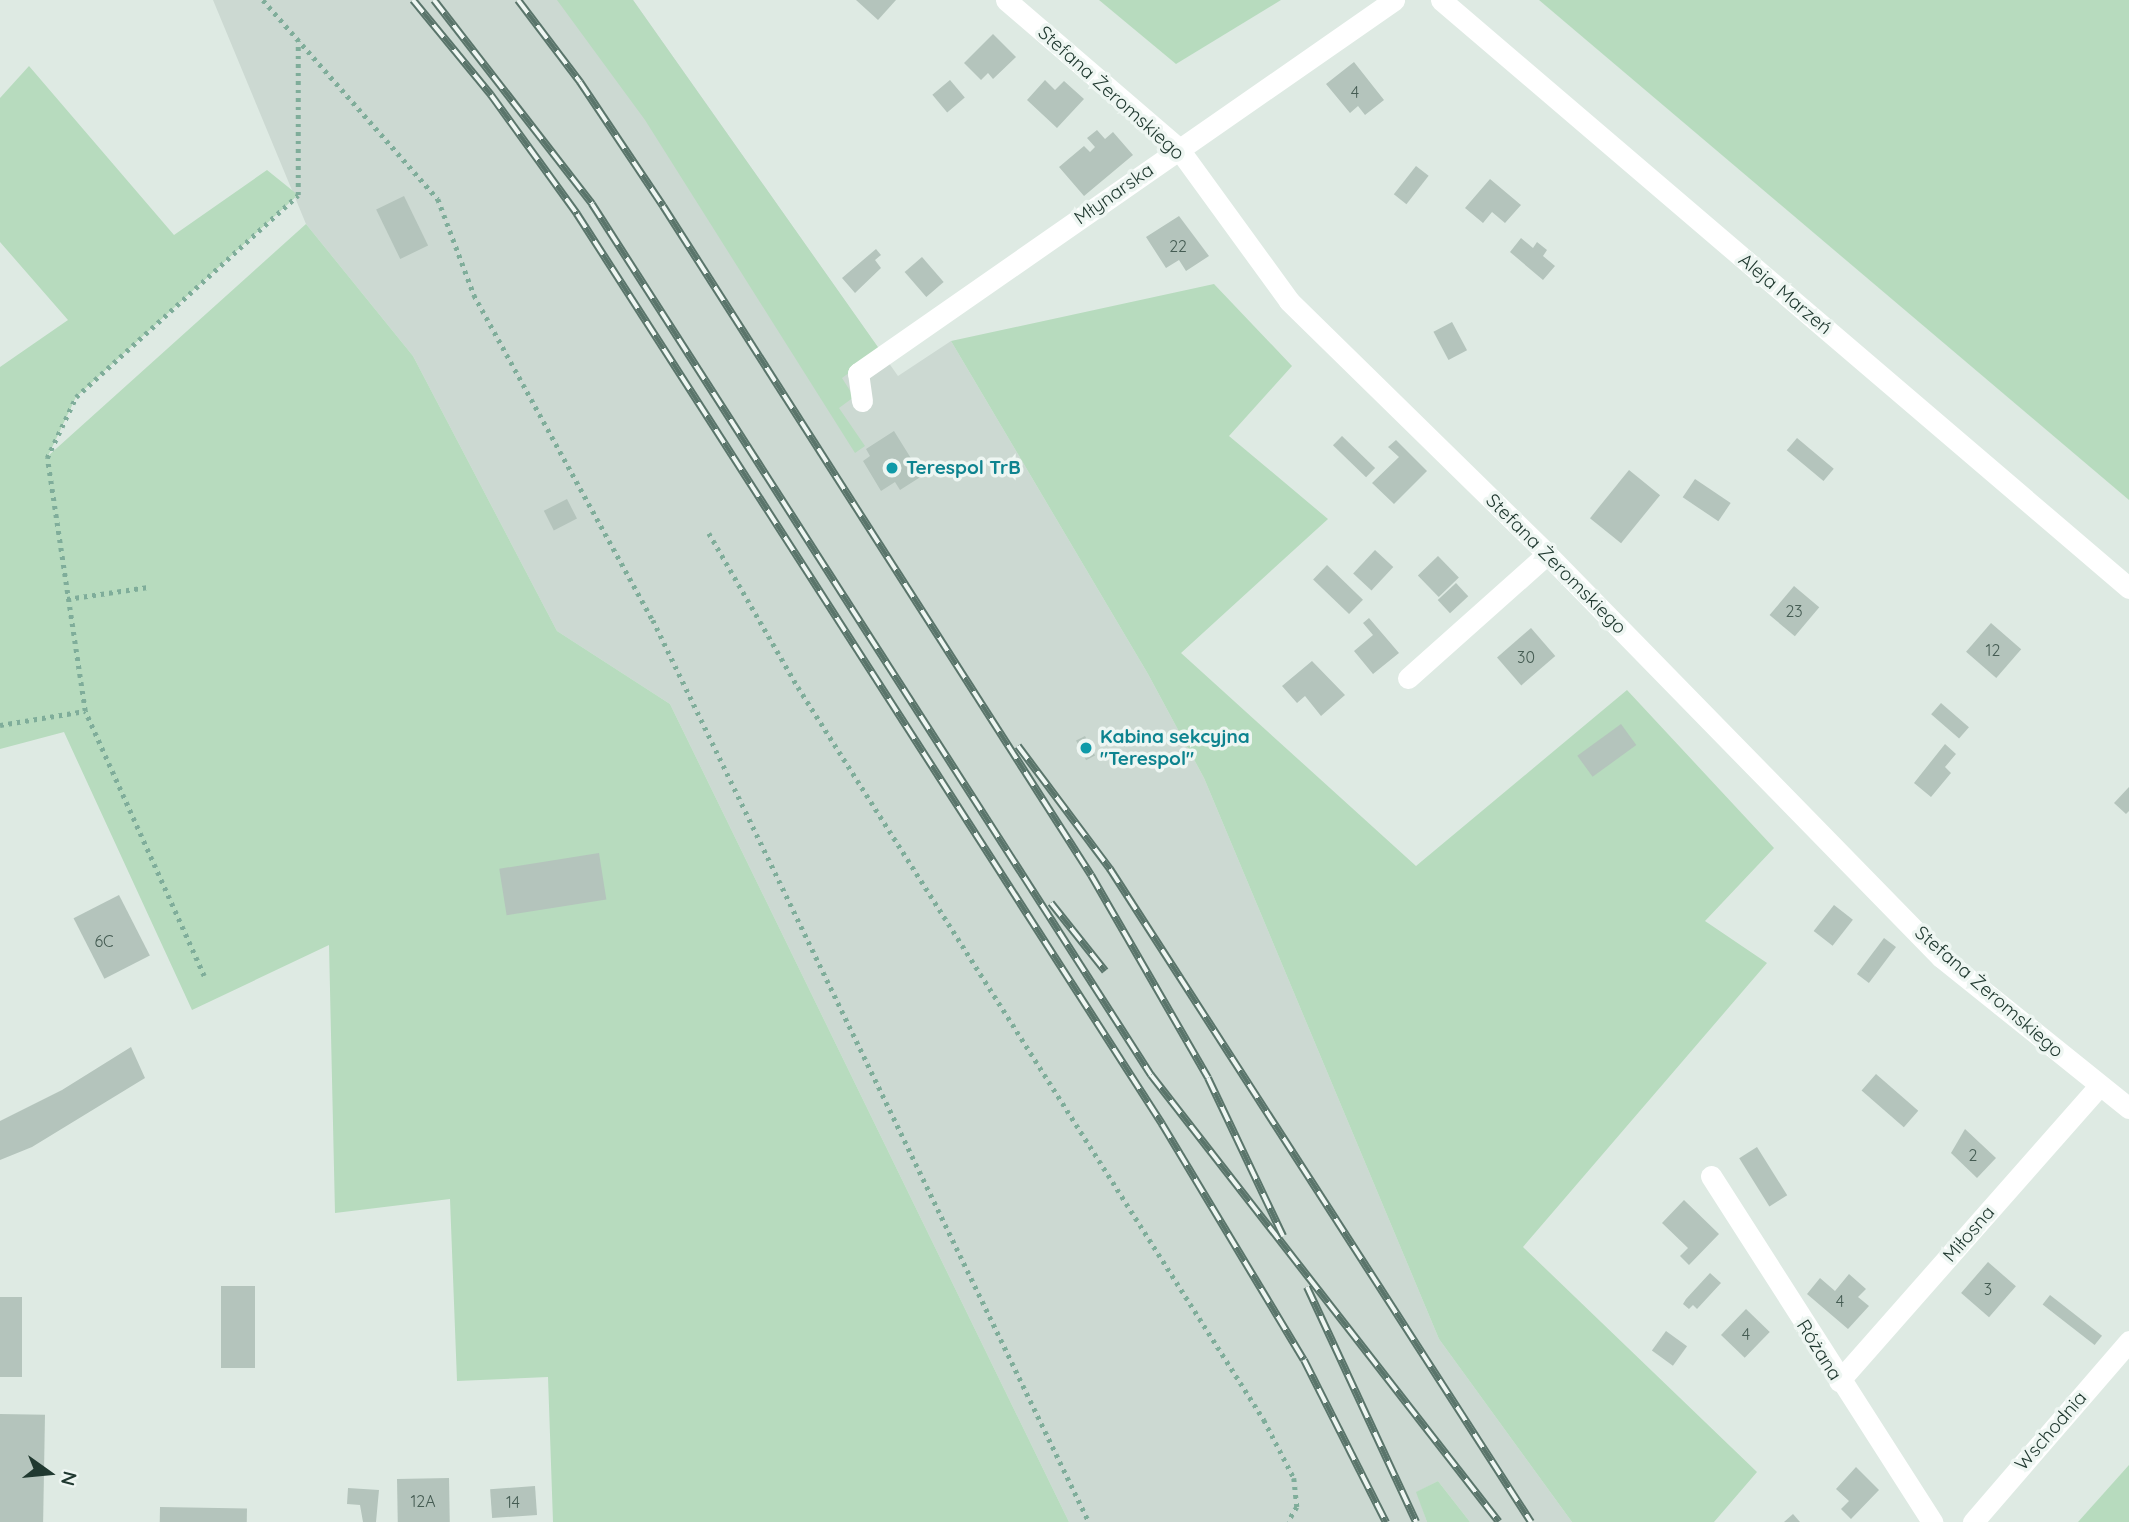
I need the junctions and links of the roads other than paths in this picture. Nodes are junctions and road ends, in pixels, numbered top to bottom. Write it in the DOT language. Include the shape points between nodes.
graph roads {
  1 [pos="1006,0"];
  2 [pos="1394,0"];
  3 [pos="1441,0"];
  4 [pos="1178,148"];
  5 [pos="862,401"];
  6 [pos="1547,554"];
  7 [pos="2129,588"];
  8 [pos="1408,678"];
  9 [pos="2099,1086"];
  10 [pos="2129,1108"];
  11 [pos="1711,1176"];
  12 [pos="2129,1340"];
  13 [pos="1839,1381"];
  14 [pos="1932,1522"];
  15 [pos="1973,1522"];
  1 -- 4 [label="street, Stefana Żeromskiego"];
  2 -- 4 [label="street, Młynarska"];
  3 -- 7 [label="street, Aleja Marzeń"];
  4 -- 5 [label="street, Młynarska" via="858,373"];
  4 -- 6 [label="street, Stefana Żeromskiego" via="1289,301"];
  6 -- 8 [label="street"];
  6 -- 9 [label="street, Stefana Żeromskiego" via="1941,957"];
  9 -- 10 [label="street, Stefana Żeromskiego"];
  9 -- 13 [label="street, Miłosna"];
  11 -- 13 [label="street, Różana"];
  12 -- 15 [label="street, Wschodnia"];
  13 -- 14 [label="street, Różana"];
}
